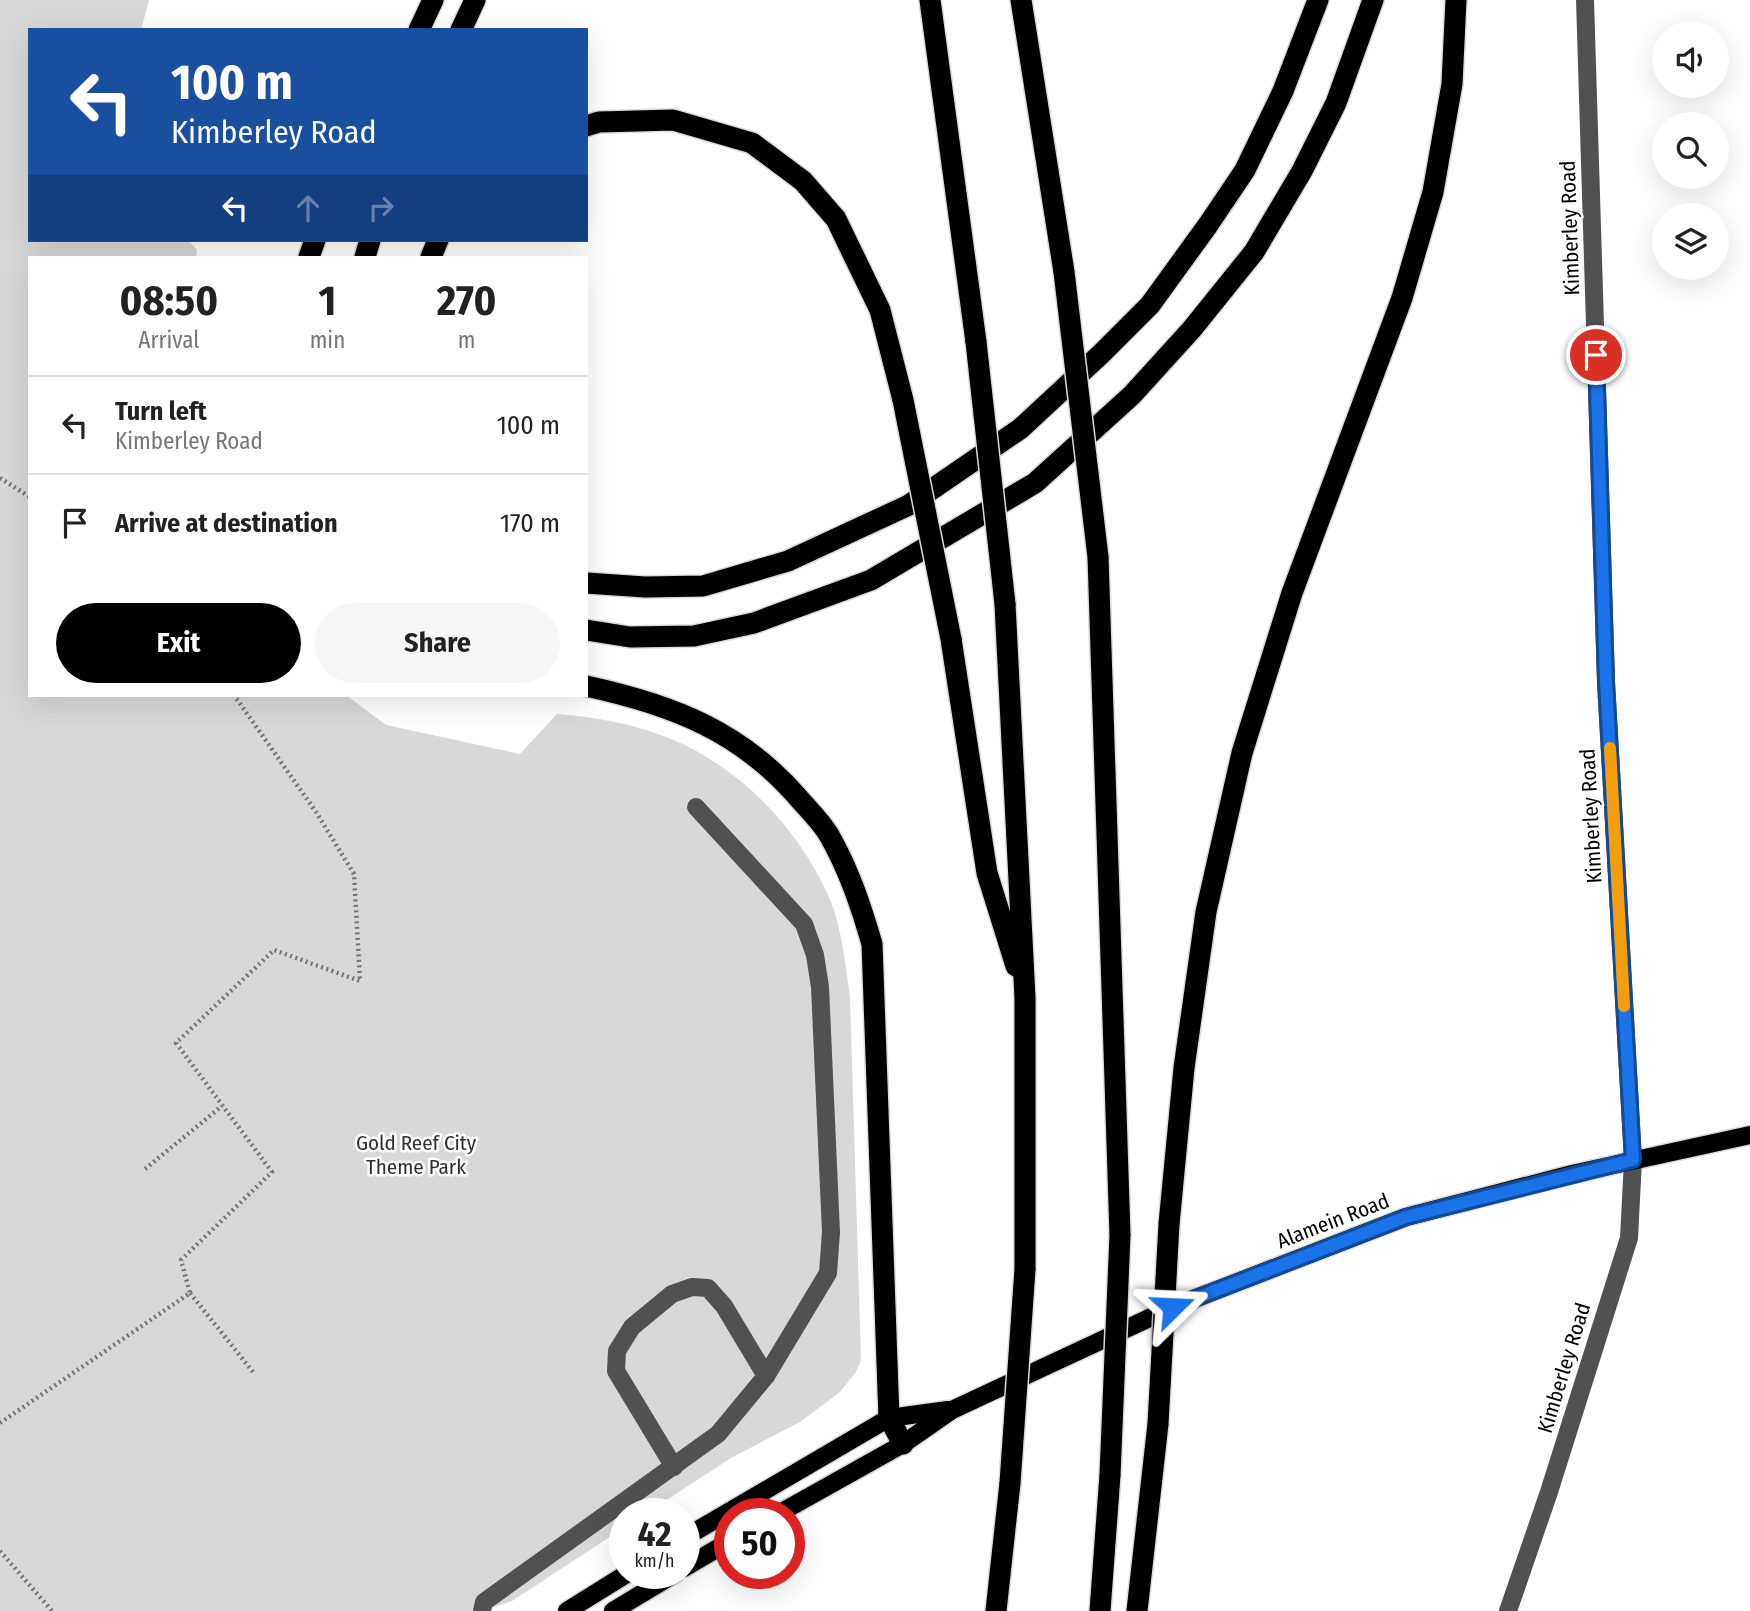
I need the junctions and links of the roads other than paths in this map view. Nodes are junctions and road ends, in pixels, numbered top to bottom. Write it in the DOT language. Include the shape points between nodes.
graph roads {
  1 [pos="433,0"];
  2 [pos="475,0"];
  3 [pos="930,0"];
  4 [pos="1021,0"];
  5 [pos="1318,0"];
  6 [pos="1373,0"];
  7 [pos="1456,0"];
  8 [pos="1585,0"];
  9 [pos="420,28"];
  10 [pos="462,28"];
  11 [pos="588,125"];
  12 [pos="588,583"];
  13 [pos="588,630"];
  14 [pos="588,687"];
  15 [pos="696,807"];
  16 [pos="1025,998"];
  17 [pos="1750,1135"];
  18 [pos="1633,1160"];
  19 [pos="766,1376"];
  20 [pos="952,1410"];
  21 [pos="889,1418"];
  22 [pos="903,1444"];
  23 [pos="674,1467"];
  24 [pos="805,1499"];
  25 [pos="700,1529"];
  26 [pos="609,1585"];
  27 [pos="649,1589"];
  28 [pos="482,1611"];
  29 [pos="567,1611"];
  30 [pos="613,1611"];
  31 [pos="996,1611"];
  32 [pos="1100,1611"];
  33 [pos="1137,1611"];
  34 [pos="1508,1611"];
  1 -- 9 [label="highway"];
  2 -- 10 [label="highway"];
  3 -- 16 [label="highway, bridge" via="976,342 1005,604"];
  4 -- 32 [label="highway, bridge" via="1064,272 1098,557 1120,1235"];
  5 -- 12 [label="highway" via="1283,91 1245,170 1208,225 1150,305 1020,429 909,505 788,561 703,586"];
  6 -- 13 [label="highway" via="1336,103 1254,252 1132,395 1035,483 871,580 797,609 694,636 630,637"];
  7 -- 33 [label="highway, bridge" via="1452,85 1433,192 1402,298 1292,593 1242,753 1206,912 1184,1068 1169,1224 1158,1424"];
  8 -- 18 [label="street, Kimberley Road" via="1606,682"];
  11 -- 16 [label="highway, bridge" via="673,120 752,143 803,181 836,219 880,310 903,400 951,639 987,873"];
  14 -- 21 [label="highway" via="671,709 733,739 785,781 828,832 857,891 872,944"];
  15 -- 19 [label="street" via="804,924 820,987 831,1232 828,1273"];
  16 -- 31 [label="highway, bridge" via="1026,1269"];
  17 -- 18 [label="main road, Alamein Road"];
  18 -- 20 [label="main road, Alamein Road" via="1406,1217 1173,1307"];
  18 -- 34 [label="street, Kimberley Road" via="1629,1238"];
  19 -- 23 [label="street" via="718,1434"];
  19 -- 23 [label="street" via="708,1288 692,1287 672,1294 632,1327 617,1351 616,1371"];
  20 -- 21 [label="main road, Alamein Road"];
  20 -- 22 [label="main road, Alamein Road"];
  21 -- 22 [label="highway"];
  21 -- 25 [label="main road"];
  22 -- 24 [label="main road, Alamein Road"];
  23 -- 28 [label="street" via="484,1602"];
  26 -- 29 [label="main road"];
  27 -- 30 [label="main road"];
}
